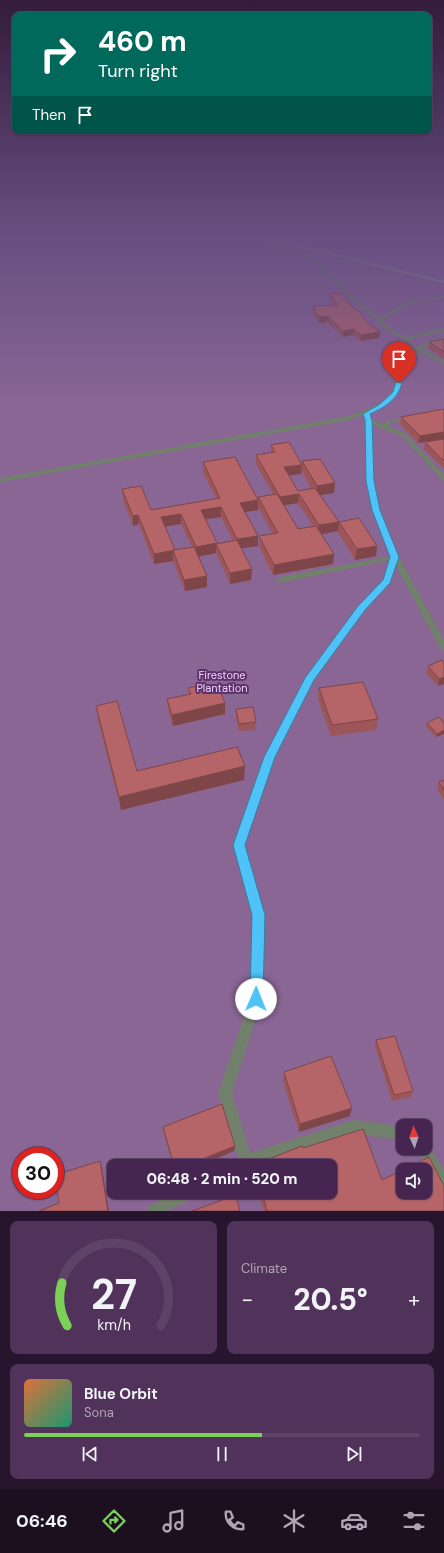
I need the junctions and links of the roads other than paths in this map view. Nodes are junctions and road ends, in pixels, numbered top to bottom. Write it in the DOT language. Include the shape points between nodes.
graph roads {
  1 [pos="348,294"];
  2 [pos="444,297"];
  3 [pos="380,320"];
  4 [pos="444,330"];
  5 [pos="407,338"];
  6 [pos="444,339"];
  7 [pos="400,342"];
  8 [pos="420,348"];
  9 [pos="444,355"];
  10 [pos="436,357"];
  11 [pos="444,363"];
  12 [pos="400,368"];
  13 [pos="367,417"];
  14 [pos="416,417"];
  15 [pos="383,427"];
  16 [pos="422,446"];
  17 [pos="415,448"];
  18 [pos="444,478"];
  19 [pos="0,480"];
  20 [pos="395,557"];
  21 [pos="280,580"];
  22 [pos="444,648"];
  23 [pos="396,1133"];
  24 [pos="426,1155"];
  25 [pos="241,1159"];
  26 [pos="257,1159"];
  27 [pos="444,1183"];
  28 [pos="176,1199"];
  29 [pos="154,1211"];
  1 -- 3 [label="street"];
  2 -- 3 [label="street" via="408,303"];
  3 -- 5 [label="street" via="393,332"];
  4 -- 5 [label="street"];
  5 -- 7 [label="street"];
  6 -- 8 [label="street" via="430,342"];
  7 -- 8 [label="street"];
  7 -- 12 [label="street" via="396,349"];
  8 -- 10 [label="street"];
  8 -- 12 [label="street"];
  9 -- 10 [label="street"];
  10 -- 11 [label="street"];
  12 -- 13 [label="street" via="396,393"];
  13 -- 15 [label="street"];
  13 -- 19 [label="street"];
  13 -- 20 [label="street" via="370,481 376,510"];
  14 -- 15 [label="street" via="389,422"];
  15 -- 17 [label="street" via="404,435"];
  16 -- 17 [label="street"];
  17 -- 18 [label="street"];
  20 -- 21 [label="street"];
  20 -- 22 [label="street"];
  20 -- 25 [label="street" via="387,581 362,608 310,678 273,750 239,845 258,915 256,999 225,1093"];
  23 -- 26 [label="street" via="354,1127"];
  24 -- 27 [label="street"];
  28 -- 29 [label="street"];
}
